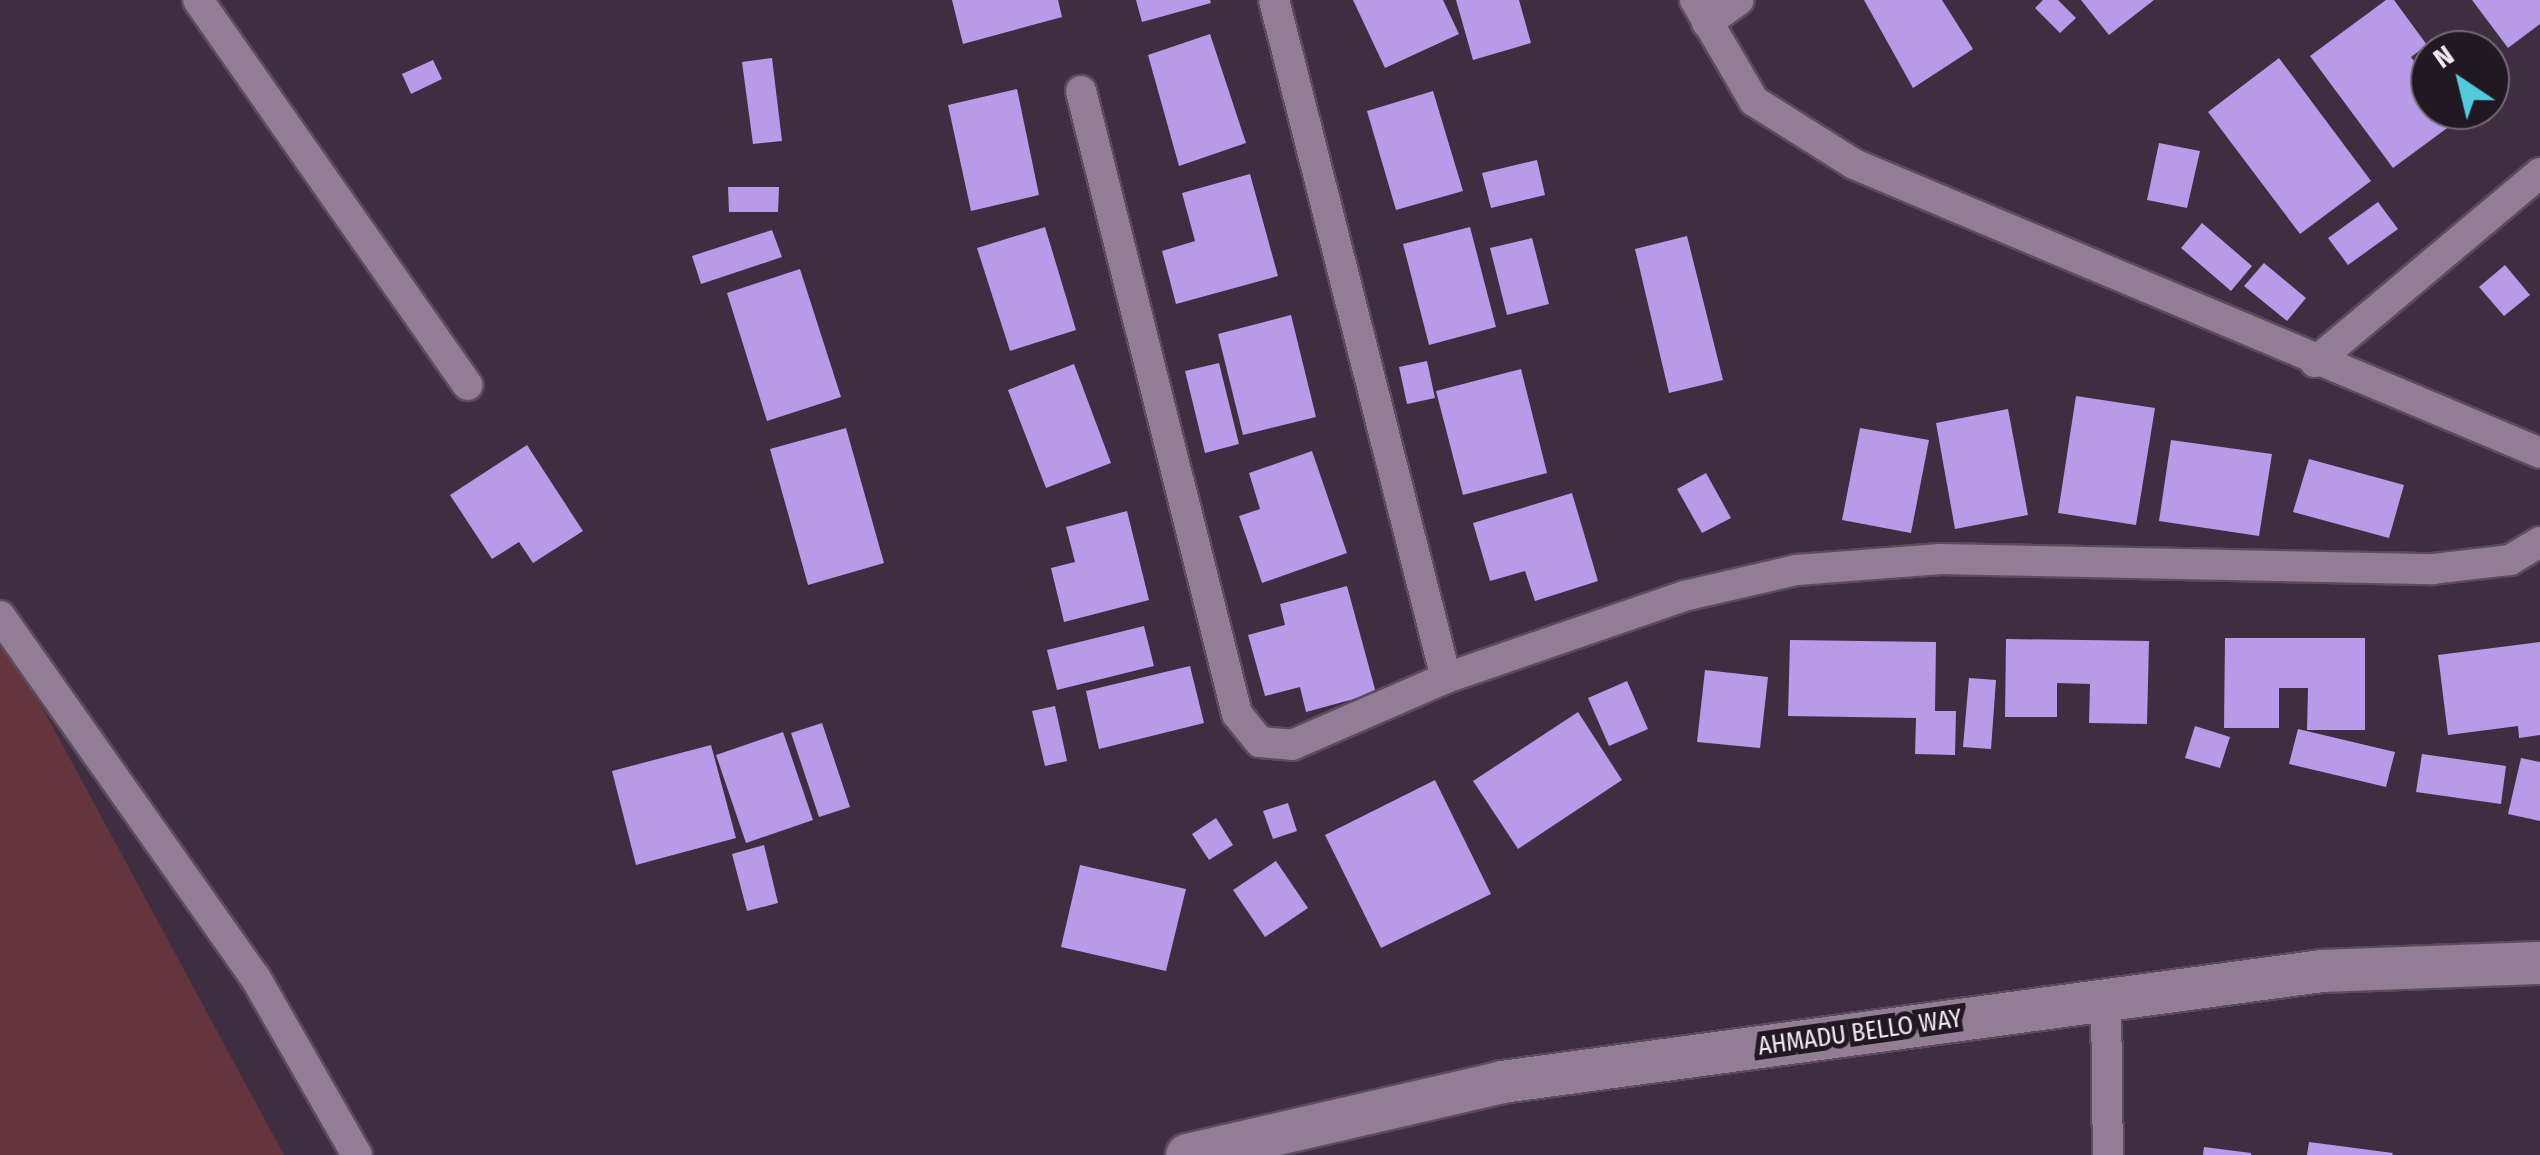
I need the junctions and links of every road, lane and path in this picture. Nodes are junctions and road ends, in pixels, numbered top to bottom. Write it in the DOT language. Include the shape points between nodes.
graph roads {
  1 [pos="198,0"];
  2 [pos="1274,0"];
  3 [pos="1738,0"];
  4 [pos="1701,11"];
  5 [pos="1081,91"];
  6 [pos="2540,173"];
  7 [pos="2316,362"];
  8 [pos="468,385"];
  9 [pos="2540,454"];
  10 [pos="2540,542"];
  11 [pos="0,616"];
  12 [pos="1446,678"];
  13 [pos="2540,964"];
  14 [pos="2106,1000"];
  15 [pos="356,1155"];
  16 [pos="1187,1155"];
  17 [pos="2108,1155"];
  1 -- 8 [label="street"];
  2 -- 12 [label="street"];
  3 -- 4 [label="street"];
  4 -- 7 [label="street" via="1754,102 1854,164"];
  5 -- 12 [label="street" via="1238,714 1260,742 1292,745"];
  6 -- 7 [label="street"];
  7 -- 9 [label="street"];
  10 -- 12 [label="street" via="2510,560 2433,569 1941,558 1797,570 1684,596"];
  11 -- 15 [label="street" via="255,977"];
  13 -- 14 [label="street, AHMADU BELLO WAY" via="2322,971"];
  14 -- 16 [label="street, AHMADU BELLO WAY" via="1502,1082"];
  14 -- 17 [label="street"];
}
